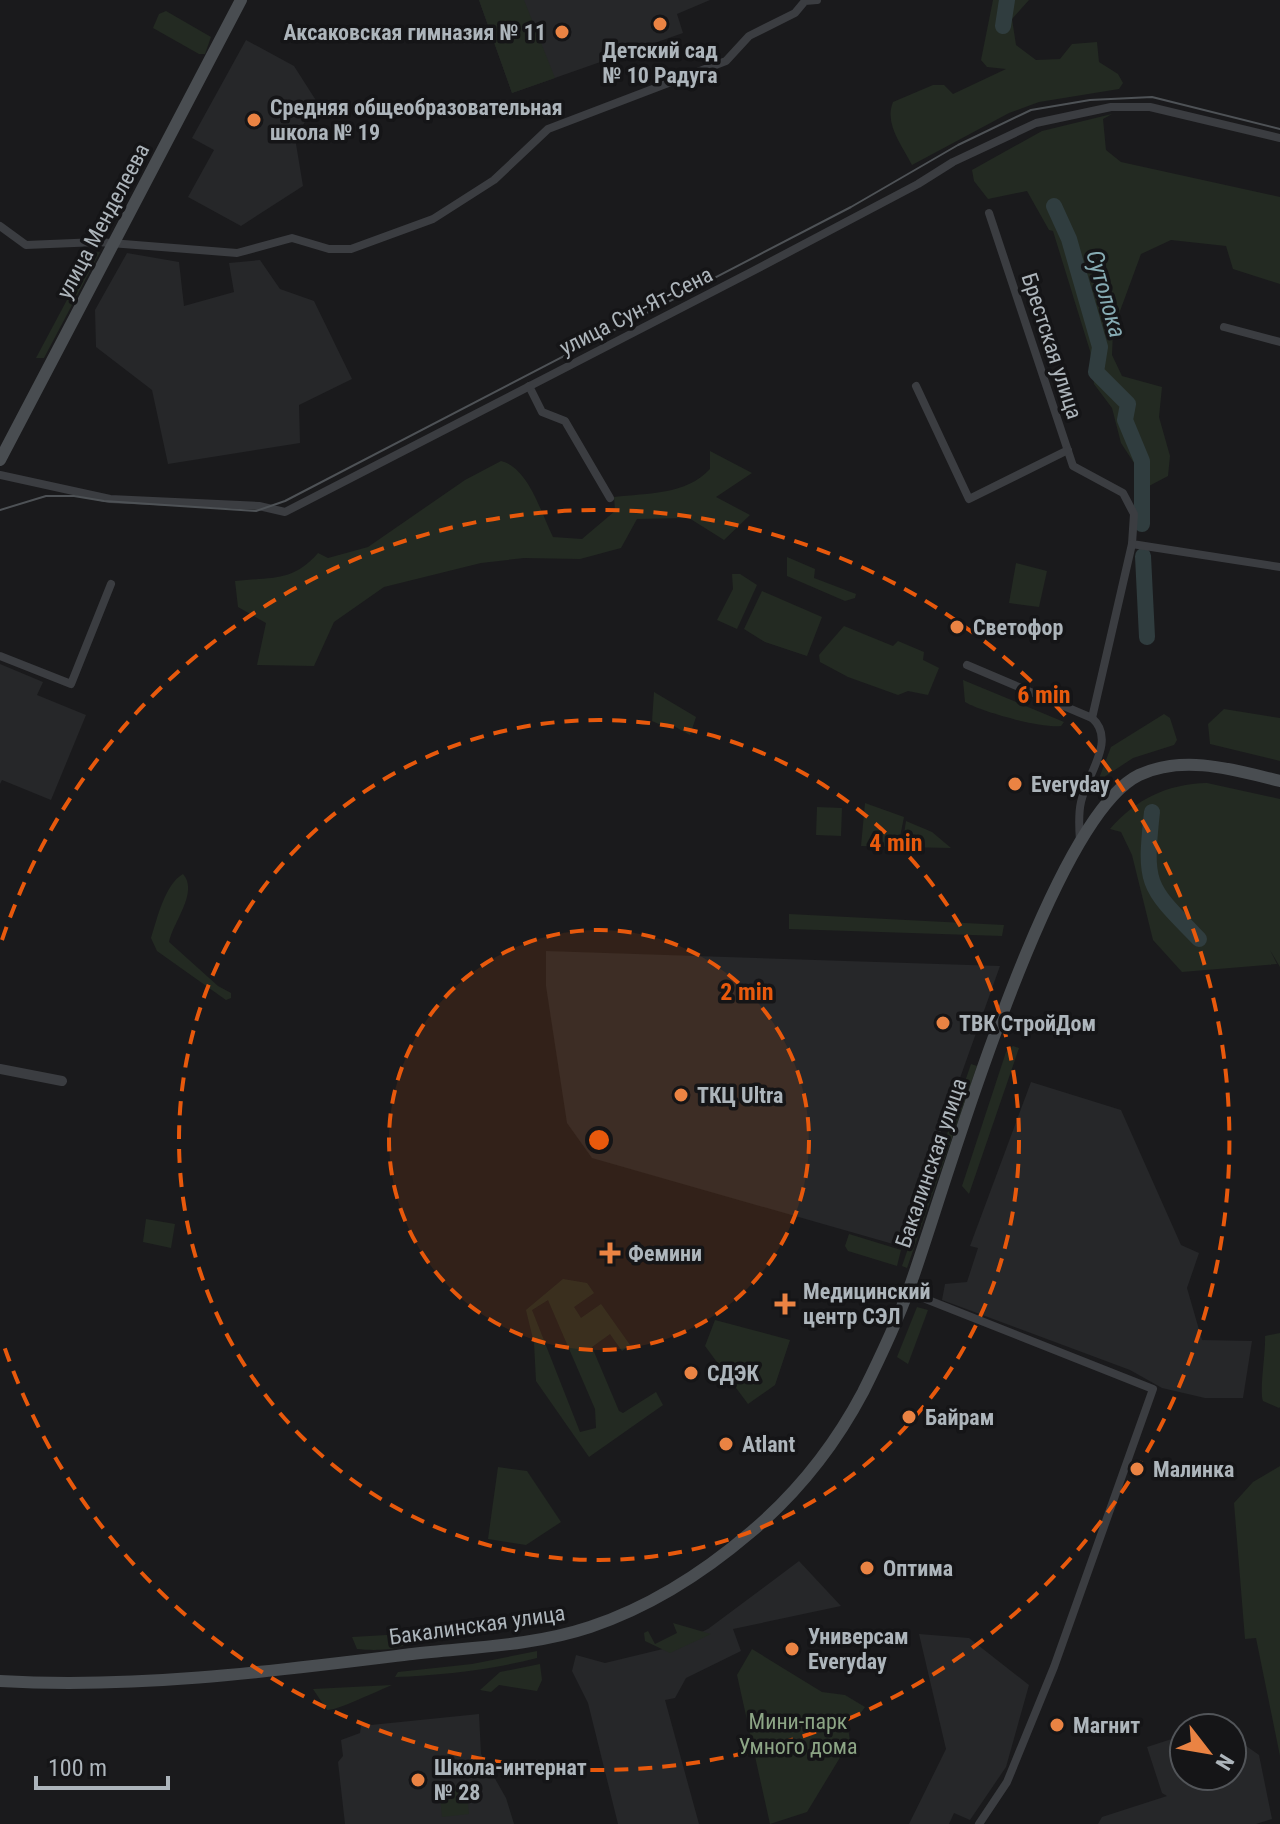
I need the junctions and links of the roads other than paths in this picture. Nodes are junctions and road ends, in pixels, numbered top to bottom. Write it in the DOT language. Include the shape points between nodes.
graph roads {
  1 [pos="241,0"];
  2 [pos="817,0"];
  3 [pos="1280,138"];
  4 [pos="989,213"];
  5 [pos="0,226"];
  6 [pos="114,243"];
  7 [pos="1224,327"];
  8 [pos="1280,342"];
  9 [pos="529,386"];
  10 [pos="916,386"];
  11 [pos="1068,450"];
  12 [pos="0,460"];
  13 [pos="0,475"];
  14 [pos="610,498"];
  15 [pos="1132,544"];
  16 [pos="1280,567"];
  17 [pos="111,584"];
  18 [pos="0,656"];
  19 [pos="967,665"];
  20 [pos="1092,718"];
  21 [pos="1280,781"];
  22 [pos="1080,842"];
  23 [pos="0,1069"];
  24 [pos="62,1081"];
  25 [pos="908,1292"];
  26 [pos="0,1681"];
  27 [pos="979,1824"];
  1 -- 6 [label="main road, улица Менделеева"];
  2 -- 6 [label="street" via="805,1 795,13 749,36 726,61 548,129 494,180 433,219 385,238 351,249 329,249 292,238 237,253"];
  3 -- 9 [label="street, улица Сун-Ят-Сена" via="1150,107 1111,107 1036,123"];
  4 -- 11 [label="street, Брестская улица"];
  5 -- 6 [label="street" via="26,245"];
  6 -- 12 [label="main road, улица Менделеева"];
  7 -- 8 [label="street"];
  9 -- 13 [label="street, улица Сун-Ят-Сена" via="285,512 259,506 110,499"];
  9 -- 14 [label="street" via="542,412 565,421"];
  10 -- 11 [label="street" via="969,499"];
  11 -- 15 [label="street, Брестская улица" via="1076,469 1114,485 1130,502"];
  15 -- 16 [label="street"];
  15 -- 20 [label="street, Брестская улица"];
  17 -- 18 [label="street" via="71,684"];
  19 -- 20 [label="street"];
  20 -- 22 [label="street" via="1103,741 1081,800"];
  21 -- 22 [label="main road, Бакалинская улица" via="1197,765 1165,766 1120,788"];
  22 -- 25 [label="main road, Бакалинская улица" via="1049,897 1024,960"];
  23 -- 24 [label="street"];
  25 -- 26 [label="main road, Бакалинская улица" via="862,1394 799,1486 749,1534 651,1603 587,1629 542,1640 253,1674 75,1685"];
  25 -- 27 [label="street" via="1153,1389 1054,1667 1007,1782"];
}
